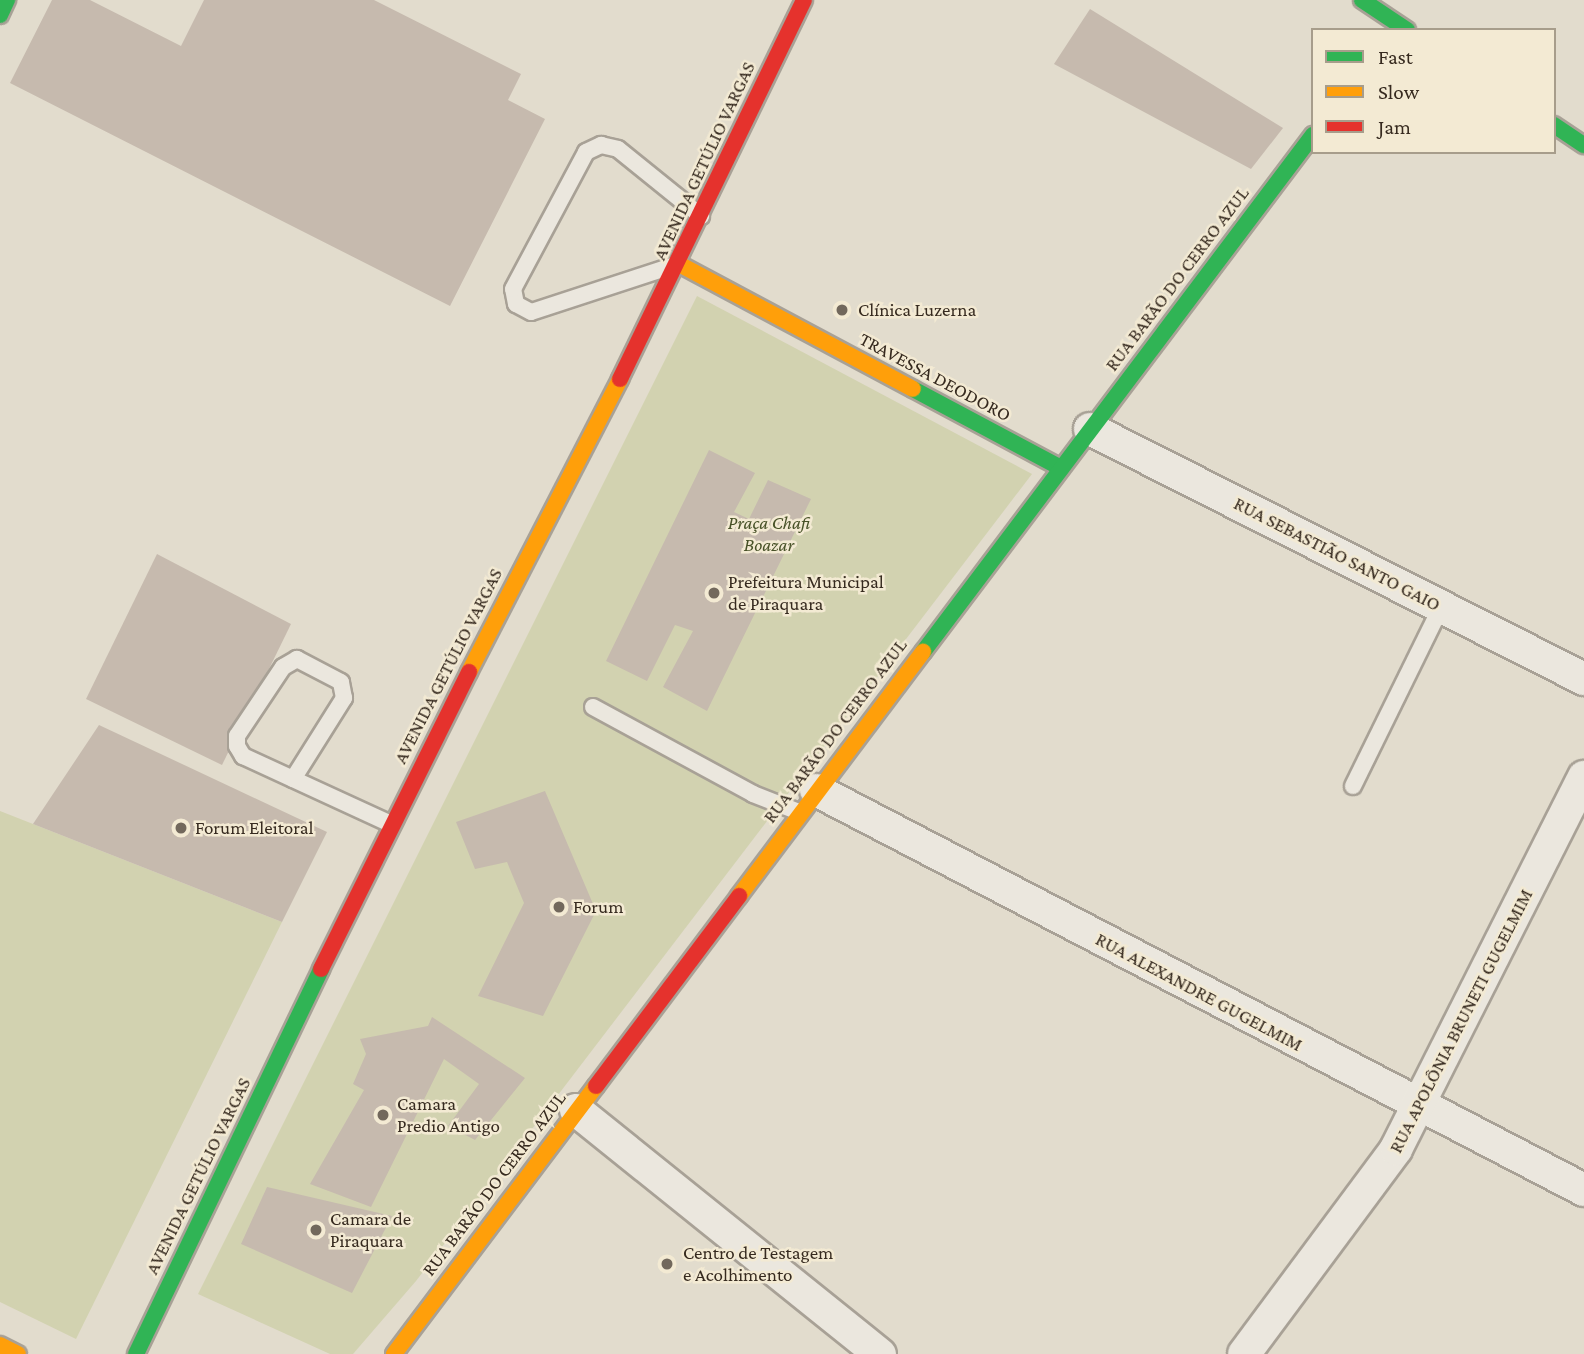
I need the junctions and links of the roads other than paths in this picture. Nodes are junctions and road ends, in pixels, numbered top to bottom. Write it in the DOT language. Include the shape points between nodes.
graph roads {
  1 [pos="7,0"];
  2 [pos="804,0"];
  3 [pos="1362,0"];
  4 [pos="1409,8"];
  5 [pos="0,15"];
  6 [pos="1399,28"];
  7 [pos="1556,126"];
  8 [pos="1311,138"];
  9 [pos="1584,145"];
  10 [pos="701,216"];
  11 [pos="679,264"];
  12 [pos="1090,429"];
  13 [pos="1060,468"];
  14 [pos="1440,607"];
  15 [pos="1584,679"];
  16 [pos="593,707"];
  17 [pos="1584,777"];
  18 [pos="293,779"];
  19 [pos="1353,786"];
  20 [pos="808,801"];
  21 [pos="391,824"];
  22 [pos="1420,1108"];
  23 [pos="576,1110"];
  24 [pos="1584,1190"];
  25 [pos="0,1345"];
  26 [pos="18,1354"];
  27 [pos="136,1354"];
  28 [pos="394,1354"];
  29 [pos="880,1354"];
  30 [pos="1244,1354"];
  1 -- 5 [label="main road"];
  2 -- 10 [label="main road, AVENIDA GETÚLIO VARGAS"];
  3 -- 6 [label="main road"];
  4 -- 6 [label="main road"];
  7 -- 9 [label="main road"];
  8 -- 12 [label="main road, RUA BARÃO DO CERRO AZUL"];
  10 -- 11 [label="main road, AVENIDA GETÚLIO VARGAS"];
  10 -- 11 [label="lane" via="618,149 601,145 586,152 513,289 516,304 531,312"];
  11 -- 13 [label="main road, TRAVESSA DEODORO"];
  11 -- 21 [label="main road, AVENIDA GETÚLIO VARGAS"];
  12 -- 13 [label="main road, RUA BARÃO DO CERRO AZUL"];
  12 -- 14 [label="street, RUA SEBASTIÃO SANTO GAIO"];
  13 -- 20 [label="main road, RUA BARÃO DO CERRO AZUL"];
  14 -- 15 [label="street, RUA SEBASTIÃO SANTO GAIO"];
  14 -- 19 [label="lane"];
  16 -- 20 [label="lane" via="753,794"];
  17 -- 22 [label="street, RUA APOLÔNIA BRUNETI GUGELMIM"];
  18 -- 18 [label="lane" via="243,756 237,736 283,667 297,659 341,682 344,698"];
  18 -- 21 [label="lane"];
  20 -- 22 [label="street, RUA ALEXANDRE GUGELMIM"];
  20 -- 23 [label="main road, RUA BARÃO DO CERRO AZUL"];
  21 -- 27 [label="main road, AVENIDA GETÚLIO VARGAS"];
  22 -- 24 [label="street, RUA ALEXANDRE GUGELMIM"];
  22 -- 30 [label="street, RUA APOLÔNIA BRUNETI GUGELMIM" via="1365,1194"];
  23 -- 28 [label="main road, RUA BARÃO DO CERRO AZUL"];
  23 -- 29 [label="street"];
  25 -- 26 [label="main road"];
}
